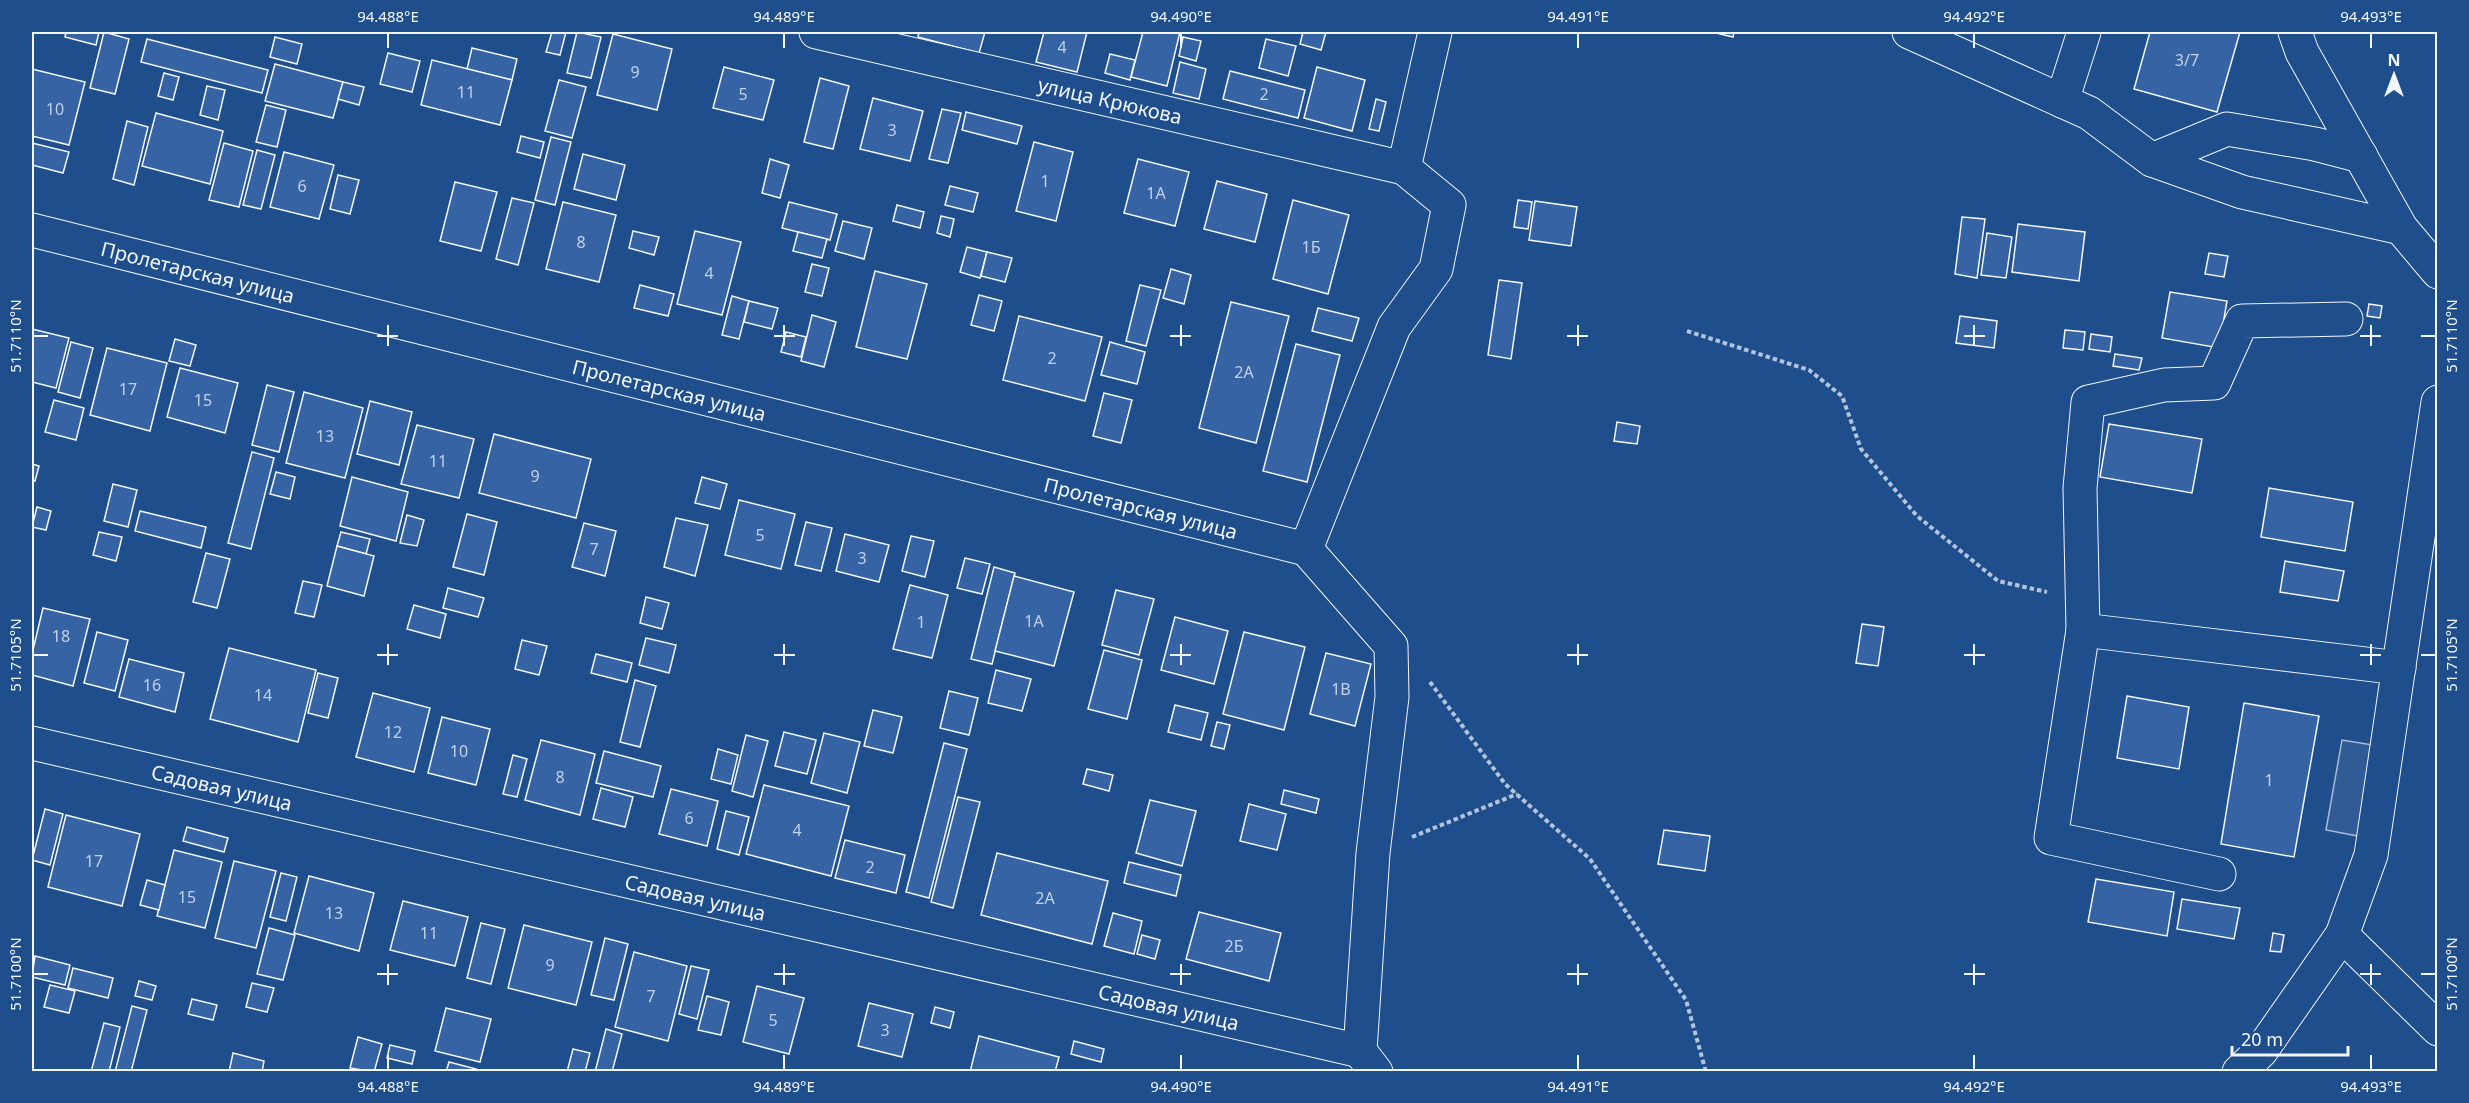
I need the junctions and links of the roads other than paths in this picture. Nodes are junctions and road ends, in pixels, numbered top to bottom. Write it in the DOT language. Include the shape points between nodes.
graph roads {
  1 [pos="816,32"];
  2 [pos="1435,32"];
  3 [pos="2084,32"];
  4 [pos="2295,32"];
  5 [pos="1929,36"];
  6 [pos="2062,101"];
  7 [pos="2361,156"];
  8 [pos="2152,160"];
  9 [pos="1404,168"];
  10 [pos="2401,228"];
  11 [pos="32,230"];
  12 [pos="2438,272"];
  13 [pos="2346,319"];
  14 [pos="2438,402"];
  15 [pos="1306,549"];
  16 [pos="2083,615"];
  17 [pos="2399,668"];
  18 [pos="32,743"];
  19 [pos="2219,874"];
  20 [pos="2342,934"];
  21 [pos="2438,1029"];
  22 [pos="1368,1061"];
  23 [pos="2239,1071"];
  1 -- 9 [label="street, улица Крюкова"];
  2 -- 9 [label="street"];
  3 -- 6 [label="street"];
  4 -- 7 [label="street" via="2302,52"];
  5 -- 6 [label="street"];
  6 -- 8 [label="street" via="2089,113"];
  7 -- 8 [label="street" via="2227,129"];
  7 -- 10 [label="street"];
  8 -- 10 [label="street" via="2242,192"];
  9 -- 15 [label="street" via="1449,205 1436,269 1394,327"];
  10 -- 12 [label="street"];
  11 -- 15 [label="street, Пролетарская улица"];
  13 -- 16 [label="street" via="2242,321 2214,383 2164,385 2088,402 2080,488"];
  14 -- 17 [label="street"];
  15 -- 22 [label="street" via="1391,646 1392,697 1373,854"];
  16 -- 17 [label="street"];
  16 -- 19 [label="street" via="2051,837"];
  17 -- 20 [label="street" via="2371,855"];
  18 -- 22 [label="street, Садовая улица"];
  20 -- 21 [label="street"];
  20 -- 23 [label="street" via="2261,1051"];
}
